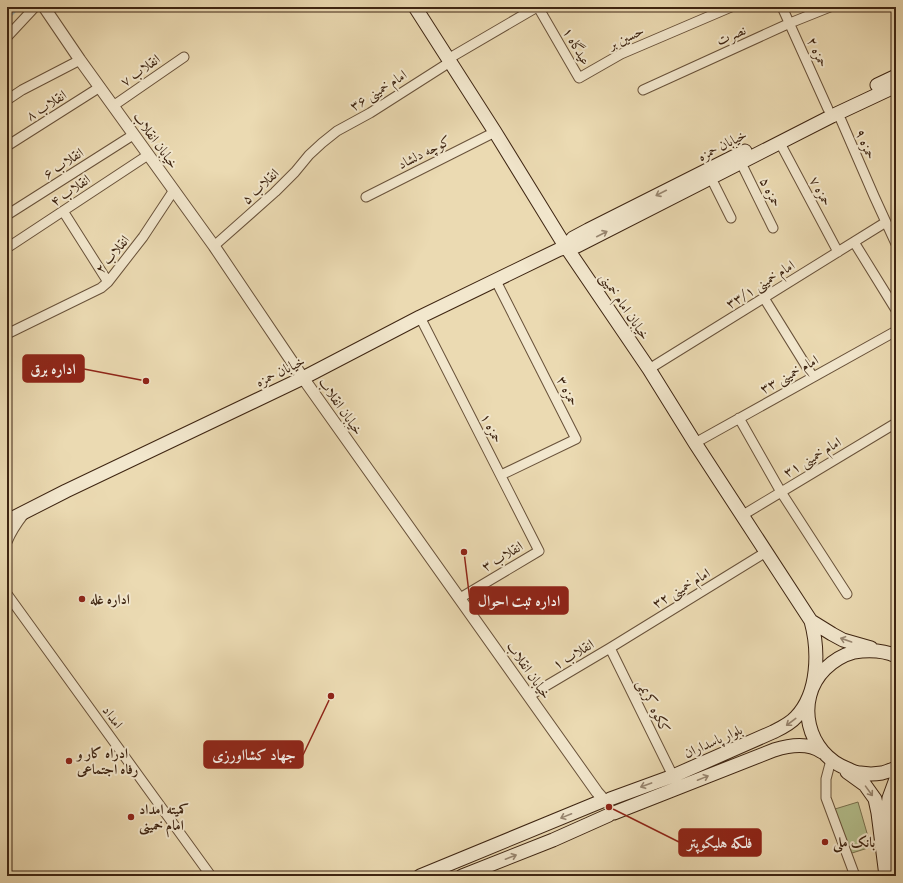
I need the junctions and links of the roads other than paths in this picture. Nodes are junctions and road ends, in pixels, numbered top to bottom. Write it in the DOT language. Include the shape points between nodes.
graph roads {
  1 [pos="35,7"];
  2 [pos="44,7"];
  3 [pos="415,7"];
  4 [pos="537,7"];
  5 [pos="731,7"];
  6 [pos="782,7"];
  7 [pos="830,7"];
  8 [pos="790,24"];
  9 [pos="7,37"];
  10 [pos="184,57"];
  11 [pos="80,60"];
  12 [pos="449,60"];
  13 [pos="896,76"];
  14 [pos="579,78"];
  15 [pos="896,86"];
  16 [pos="100,87"];
  17 [pos="643,90"];
  18 [pos="7,100"];
  19 [pos="113,106"];
  20 [pos="834,115"];
  21 [pos="495,132"];
  22 [pos="133,135"];
  23 [pos="322,143"];
  24 [pos="780,143"];
  25 [pos="7,146"];
  26 [pos="148,155"];
  27 [pos="744,169"];
  28 [pos="714,184"];
  29 [pos="174,190"];
  30 [pos="366,197"];
  31 [pos="63,211"];
  32 [pos="7,215"];
  33 [pos="731,218"];
  34 [pos="886,222"];
  35 [pos="773,228"];
  36 [pos="854,242"];
  37 [pos="896,244"];
  38 [pos="214,246"];
  39 [pos="566,247"];
  40 [pos="7,248"];
  41 [pos="838,252"];
  42 [pos="496,280"];
  43 [pos="108,282"];
  44 [pos="764,298"];
  45 [pos="896,310"];
  46 [pos="420,317"];
  47 [pos="896,331"];
  48 [pos="7,334"];
  49 [pos="649,369"];
  50 [pos="814,377"];
  51 [pos="303,378"];
  52 [pos="739,418"];
  53 [pos="896,423"];
  54 [pos="695,443"];
  55 [pos="501,475"];
  56 [pos="781,492"];
  57 [pos="27,511"];
  58 [pos="743,515"];
  59 [pos="7,521"];
  60 [pos="7,542"];
  61 [pos="539,551"];
  62 [pos="766,552"];
  63 [pos="7,594"];
  64 [pos="847,594"];
  65 [pos="460,598"];
  66 [pos="811,621"];
  67 [pos="610,648"];
  68 [pos="883,652"];
  69 [pos="896,656"];
  70 [pos="812,690"];
  71 [pos="529,696"];
  72 [pos="831,760"];
  73 [pos="896,768"];
  74 [pos="673,776"];
  75 [pos="896,779"];
  76 [pos="605,800"];
  77 [pos="892,806"];
  78 [pos="612,814"];
  79 [pos="896,872"];
  80 [pos="211,876"];
  81 [pos="420,876"];
  82 [pos="462,876"];
  83 [pos="855,876"];
  84 [pos="886,876"];
  1 -- 9 [label="street"];
  2 -- 11 [label="street, خیابان انقلاب"];
  3 -- 12 [label="main road, خیابان امام خمینی"];
  4 -- 12 [label="street, امام خمینی ۳۶"];
  4 -- 14 [label="street, عیدگاه ۱"];
  5 -- 14 [label="street, حسین بر" via="621,54"];
  6 -- 8 [label="street, حمزه ۲"];
  7 -- 8 [label="street, نصرت"];
  8 -- 17 [label="street, نصرت"];
  8 -- 20 [label="street, حمزه ۲"];
  10 -- 19 [label="street, انقلاب ۷"];
  11 -- 16 [label="street, خیابان انقلاب"];
  11 -- 18 [label="street"];
  12 -- 21 [label="main road, خیابان امام خمینی"];
  12 -- 23 [label="street, امام خمینی ۳۶"];
  13 -- 20 [label="main road, خیابان حمزه"];
  15 -- 20 [label="main road, خیابان حمزه"];
  16 -- 19 [label="street, خیابان انقلاب"];
  16 -- 25 [label="street, انقلاب ۸"];
  19 -- 22 [label="street, خیابان انقلاب"];
  20 -- 24 [label="main road, خیابان حمزه"];
  20 -- 34 [label="street, حمزه ۹"];
  20 -- 39 [label="main road, خیابان حمزه, one-way" via="588,230 573,238"];
  21 -- 30 [label="street, کوچه دلشاد"];
  21 -- 39 [label="main road, خیابان امام خمینی"];
  22 -- 26 [label="street, خیابان انقلاب"];
  22 -- 32 [label="street, انقلاب ۶"];
  23 -- 38 [label="street, انقلاب ۵" via="296,172"];
  39 -- 24 [label="main road, خیابان حمزه, one-way" via="577,246"];
  24 -- 41 [label="street, حمزه ۷"];
  26 -- 29 [label="street, خیابان انقلاب"];
  26 -- 31 [label="street, انقلاب ۴"];
  27 -- 35 [label="street, حمزه ۵"];
  28 -- 33 [label="street"];
  29 -- 38 [label="street, خیابان انقلاب"];
  29 -- 43 [label="street, انقلاب ۲" via="143,238"];
  31 -- 40 [label="street, انقلاب ۴"];
  31 -- 43 [label="street"];
  34 -- 36 [label="street, امام خمینی ۳۳/۱"];
  34 -- 37 [label="street, حمزه ۹"];
  36 -- 41 [label="street, امام خمینی ۳۳/۱"];
  36 -- 45 [label="street"];
  38 -- 51 [label="street, خیابان انقلاب"];
  39 -- 42 [label="main road, خیابان حمزه"];
  39 -- 49 [label="main road, خیابان امام خمینی"];
  41 -- 44 [label="street, امام خمینی ۳۳/۱"];
  42 -- 46 [label="main road, خیابان حمزه"];
  42 -- 55 [label="street, حمزه ۳" via="576,439"];
  43 -- 48 [label="street, انقلاب ۲" via="101,288"];
  44 -- 49 [label="street, امام خمینی ۳۳/۱"];
  44 -- 50 [label="street"];
  46 -- 51 [label="main road, خیابان حمزه"];
  46 -- 55 [label="street, حمزه ۱"];
  47 -- 50 [label="street, امام خمینی ۳۳"];
  49 -- 54 [label="main road, خیابان امام خمینی"];
  50 -- 52 [label="street, امام خمینی ۳۳"];
  51 -- 57 [label="main road, خیابان حمزه"];
  51 -- 65 [label="street, خیابان انقلاب"];
  52 -- 54 [label="street, امام خمینی ۳۳"];
  52 -- 56 [label="street"];
  53 -- 56 [label="street, امام خمینی ۳۱"];
  54 -- 58 [label="main road, خیابان امام خمینی"];
  55 -- 61 [label="street, حمزه ۱"];
  56 -- 58 [label="street, امام خمینی ۳۱"];
  56 -- 64 [label="street"];
  57 -- 59 [label="main road, خیابان حمزه"];
  57 -- 60 [label="street"];
  58 -- 62 [label="main road, خیابان امام خمینی"];
  61 -- 65 [label="street, انقلاب ۳"];
  62 -- 66 [label="main road, خیابان امام خمینی"];
  62 -- 67 [label="street, امام خمینی ۳۲"];
  63 -- 80 [label="street, امداد"];
  65 -- 71 [label="street, خیابان انقلاب"];
  68 -- 66 [label="main road, one-way" via="843,640"];
  66 -- 70 [label="main road" via="816,650"];
  67 -- 71 [label="street, انقلاب ۱"];
  67 -- 74 [label="street, ککوه کریمی"];
  68 -- 69 [label="main road"];
  68 -- 70 [label="main road, بلوار پاسداران" via="866,650 848,654 833,662 820,674"];
  70 -- 72 [label="main road" via="808,706 809,723 814,739"];
  70 -- 74 [label="main road, بلوار پاسداران, one-way" via="796,717 782,728"];
  71 -- 76 [label="street, خیابان انقلاب"];
  72 -- 73 [label="main road" via="859,773 881,773"];
  78 -- 72 [label="main road, بلوار پاسداران, one-way" via="782,747 797,745 816,748"];
  72 -- 83 [label="street" via="826,779 826,798"];
  72 -- 84 [label="main road, one-way" via="865,785 875,799"];
  74 -- 76 [label="main road, بلوار پاسداران, one-way"];
  75 -- 77 [label="main road" via="889,798"];
  76 -- 78 [label="main road" via="601,804 601,809 604,813"];
  76 -- 81 [label="main road, بلوار پاسداران, one-way"];
  77 -- 79 [label="main road" via="888,816"];
  82 -- 78 [label="main road, بلوار پاسداران, one-way"];
}
